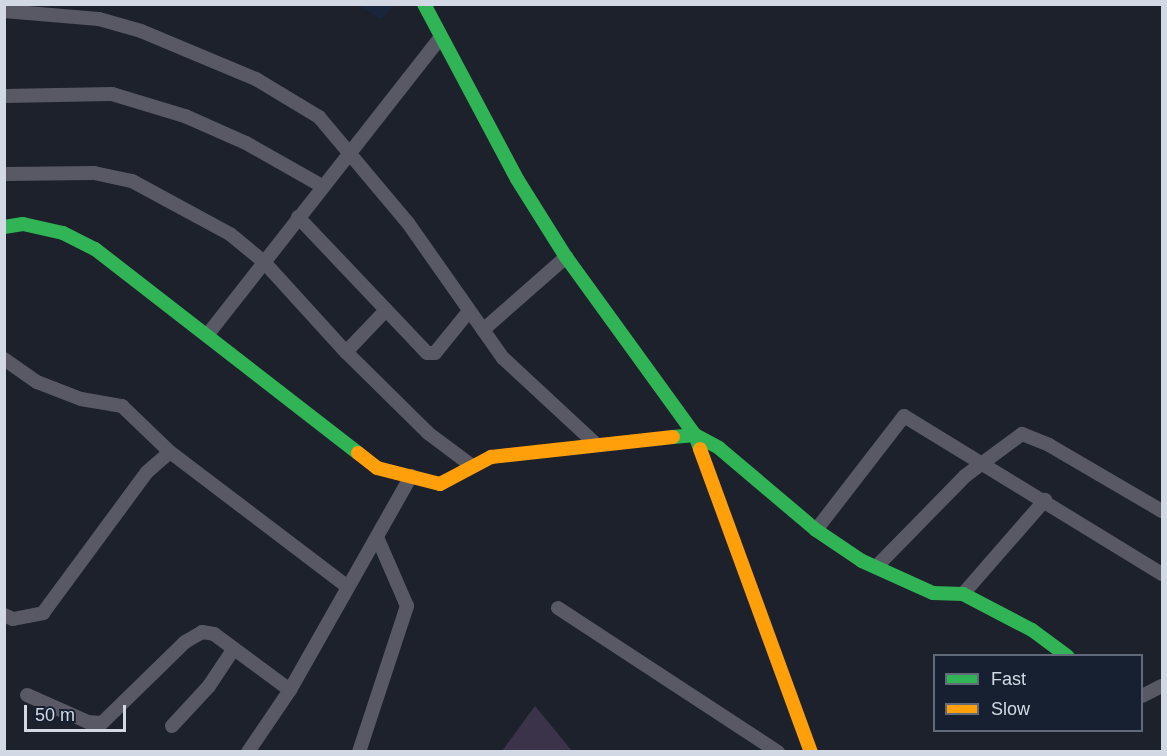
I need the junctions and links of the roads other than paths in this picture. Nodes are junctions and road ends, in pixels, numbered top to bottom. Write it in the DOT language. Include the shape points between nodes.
graph roads {
  1 [pos="424,4"];
  2 [pos="37,9"];
  3 [pos="4,11"];
  4 [pos="440,38"];
  5 [pos="4,96"];
  6 [pos="350,154"];
  7 [pos="4,174"];
  8 [pos="322,186"];
  9 [pos="298,217"];
  10 [pos="4,227"];
  11 [pos="566,257"];
  12 [pos="264,262"];
  13 [pos="386,310"];
  14 [pos="470,311"];
  15 [pos="483,330"];
  16 [pos="208,334"];
  17 [pos="345,352"];
  18 [pos="4,359"];
  19 [pos="695,435"];
  20 [pos="596,444"];
  21 [pos="170,452"];
  22 [pos="981,464"];
  23 [pos="471,465"];
  24 [pos="411,476"];
  25 [pos="1045,500"];
  26 [pos="1162,511"];
  27 [pos="816,530"];
  28 [pos="377,537"];
  29 [pos="876,567"];
  30 [pos="1162,574"];
  31 [pos="348,587"];
  32 [pos="963,594"];
  33 [pos="558,608"];
  34 [pos="4,615"];
  35 [pos="233,651"];
  36 [pos="1064,654"];
  37 [pos="1162,686"];
  38 [pos="290,690"];
  39 [pos="27,695"];
  40 [pos="1143,696"];
  41 [pos="172,726"];
  42 [pos="248,752"];
  43 [pos="359,752"];
  44 [pos="778,752"];
  45 [pos="812,752"];
  1 -- 4 [label="street"];
  2 -- 3 [label="street"];
  2 -- 6 [label="street" via="99,19 141,31 256,79 319,117"];
  4 -- 6 [label="street"];
  4 -- 11 [label="street" via="517,179"];
  5 -- 8 [label="street" via="112,94 185,116 246,143"];
  6 -- 8 [label="street"];
  6 -- 14 [label="street" via="408,224"];
  7 -- 12 [label="street" via="94,173 132,181 230,234"];
  8 -- 9 [label="street"];
  9 -- 12 [label="street"];
  9 -- 13 [label="street"];
  10 -- 16 [label="street" via="22,224 63,233 94,249"];
  11 -- 15 [label="street"];
  11 -- 19 [label="street"];
  12 -- 16 [label="street"];
  12 -- 17 [label="street"];
  13 -- 14 [label="street" via="427,353 435,352"];
  13 -- 17 [label="street"];
  14 -- 15 [label="street"];
  15 -- 20 [label="street" via="503,358"];
  16 -- 24 [label="street" via="377,468"];
  17 -- 23 [label="street" via="428,433"];
  18 -- 21 [label="street" via="37,382 81,399 122,406"];
  19 -- 20 [label="street"];
  19 -- 27 [label="street" via="719,448"];
  19 -- 45 [label="street"];
  20 -- 23 [label="street" via="491,457"];
  21 -- 31 [label="street"];
  21 -- 34 [label="street" via="147,472 43,613 13,619"];
  22 -- 25 [label="street"];
  22 -- 26 [label="street" via="1022,435 1049,445"];
  22 -- 27 [label="street" via="904,416"];
  22 -- 29 [label="street" via="964,476"];
  23 -- 24 [label="street" via="440,484"];
  24 -- 28 [label="street"];
  25 -- 30 [label="street"];
  25 -- 32 [label="street"];
  27 -- 29 [label="street"];
  28 -- 31 [label="street"];
  28 -- 43 [label="street" via="407,606"];
  29 -- 32 [label="street" via="933,593"];
  31 -- 38 [label="street"];
  32 -- 36 [label="street" via="1032,630"];
  33 -- 44 [label="street"];
  35 -- 38 [label="street"];
  35 -- 39 [label="street" via="214,634 195,634 102,723 88,722"];
  35 -- 41 [label="street" via="209,686"];
  37 -- 40 [label="street"];
  38 -- 42 [label="street"];
}
